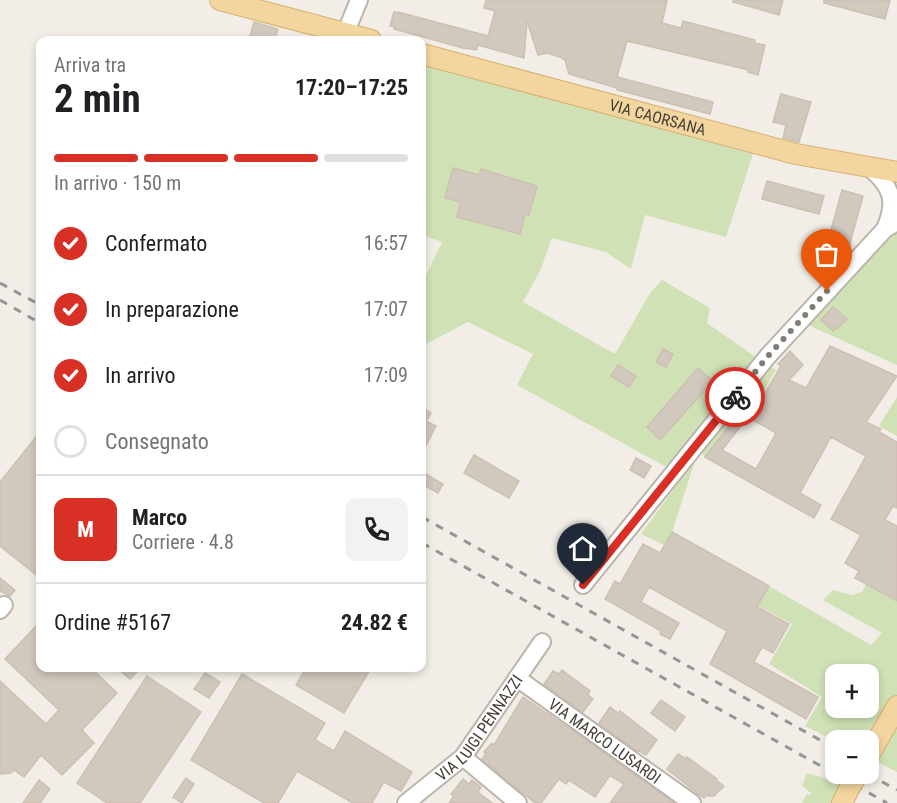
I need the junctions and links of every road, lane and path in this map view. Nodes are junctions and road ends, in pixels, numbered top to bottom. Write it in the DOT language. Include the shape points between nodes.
graph roads {
  1 [pos="220,0"];
  2 [pos="359,0"];
  3 [pos="248,4"];
  4 [pos="345,34"];
  5 [pos="354,36"];
  6 [pos="426,55"];
  7 [pos="870,168"];
  8 [pos="897,172"];
  9 [pos="891,225"];
  10 [pos="583,585"];
  11 [pos="542,642"];
  12 [pos="517,678"];
  13 [pos="897,706"];
  14 [pos="879,738"];
  15 [pos="463,757"];
  16 [pos="406,803"];
  17 [pos="518,803"];
  18 [pos="692,803"];
  1 -- 3 [label="main road"];
  2 -- 4 [label="street"];
  3 -- 4 [label="main road"];
  4 -- 5 [label="main road"];
  6 -- 7 [label="main road, VIA CAORSANA" via="796,154"];
  7 -- 8 [label="main road, VIA CAORSANA"];
  7 -- 9 [label="street" via="884,180 890,193"];
  9 -- 10 [label="street" via="768,356"];
  11 -- 12 [label="street, VIA LUIGI PENNAZZI"];
  12 -- 15 [label="street, VIA LUIGI PENNAZZI"];
  12 -- 18 [label="street, VIA MARCO LUSARDI"];
  13 -- 14 [label="main road"];
  15 -- 16 [label="street, VIA LUIGI PENNAZZI"];
  15 -- 17 [label="street"];
}
